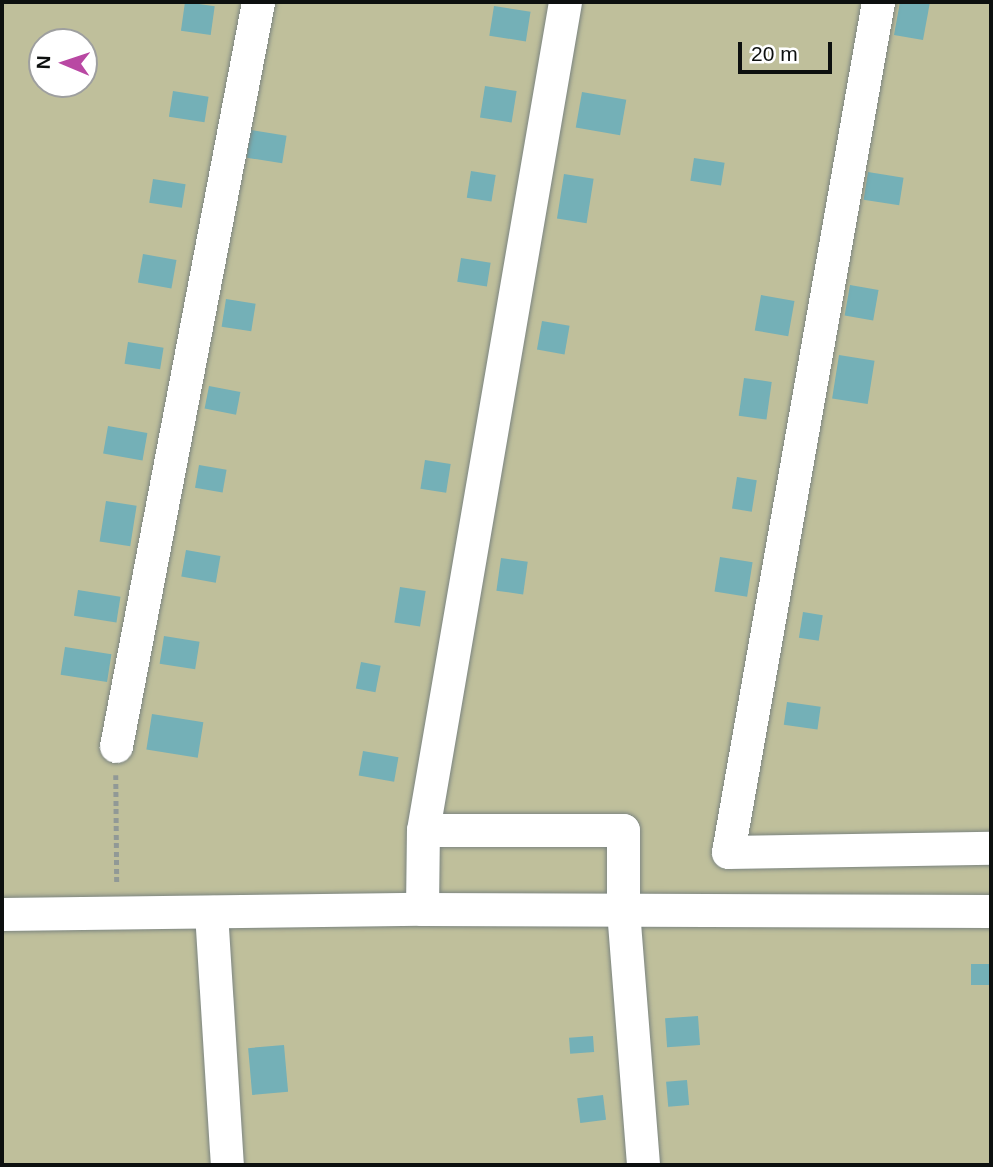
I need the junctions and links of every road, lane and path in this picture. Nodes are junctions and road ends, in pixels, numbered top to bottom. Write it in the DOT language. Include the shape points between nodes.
graph roads {
  1 [pos="258,2"];
  2 [pos="565,2"];
  3 [pos="878,2"];
  4 [pos="116,746"];
  5 [pos="423,830"];
  6 [pos="991,848"];
  7 [pos="422,909"];
  8 [pos="623,910"];
  9 [pos="991,911"];
  10 [pos="117,912"];
  11 [pos="211,912"];
  12 [pos="2,914"];
  13 [pos="227,1165"];
  14 [pos="643,1165"];
  1 -- 4 [label="street"];
  2 -- 5 [label="street"];
  3 -- 6 [label="street" via="729,852"];
  4 -- 10 [label="path"];
  5 -- 7 [label="street"];
  5 -- 8 [label="street" via="623,830"];
  7 -- 8 [label="street"];
  7 -- 11 [label="street"];
  8 -- 9 [label="street"];
  8 -- 14 [label="street"];
  10 -- 11 [label="street"];
  10 -- 12 [label="street"];
  11 -- 13 [label="street"];
}
